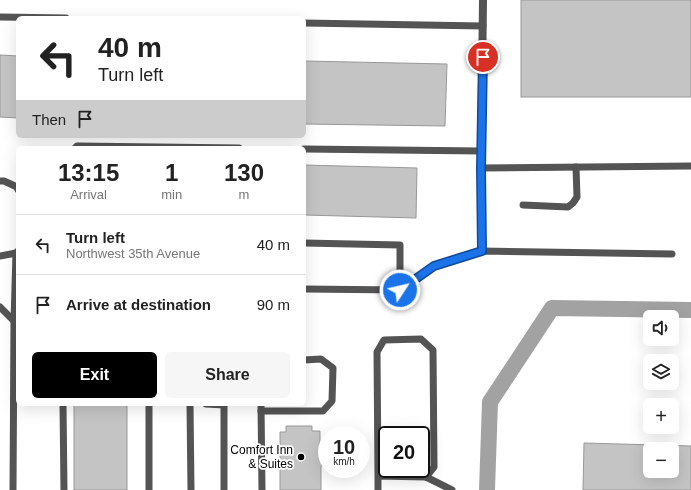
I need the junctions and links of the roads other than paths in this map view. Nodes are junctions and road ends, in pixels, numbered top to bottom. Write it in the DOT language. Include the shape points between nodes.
graph roads {
  1 [pos="483,0"];
  2 [pos="0,17"];
  3 [pos="16,17"];
  4 [pos="306,23"];
  5 [pos="483,26"];
  6 [pos="306,149"];
  7 [pos="482,151"];
  8 [pos="691,166"];
  9 [pos="576,167"];
  10 [pos="481,168"];
  11 [pos="0,181"];
  12 [pos="16,187"];
  13 [pos="523,205"];
  14 [pos="306,243"];
  15 [pos="482,251"];
  16 [pos="16,252"];
  17 [pos="672,254"];
  18 [pos="0,256"];
  19 [pos="16,275"];
  20 [pos="306,289"];
  21 [pos="400,290"];
  22 [pos="0,307"];
  23 [pos="14,321"];
  24 [pos="306,360"];
  25 [pos="63,406"];
  26 [pos="148,406"];
  27 [pos="190,406"];
  28 [pos="224,406"];
  29 [pos="261,408"];
  30 [pos="430,472"];
  31 [pos="378,476"];
  32 [pos="378,478"];
  33 [pos="428,478"];
  34 [pos="12,490"];
  35 [pos="64,490"];
  36 [pos="149,490"];
  37 [pos="190,490"];
  38 [pos="224,490"];
  39 [pos="262,490"];
  40 [pos="378,490"];
  41 [pos="452,490"];
  1 -- 5 [label="street"];
  2 -- 3 [label="lane"];
  4 -- 5 [label="lane"];
  5 -- 7 [label="street"];
  6 -- 7 [label="lane"];
  7 -- 10 [label="street"];
  8 -- 9 [label="lane"];
  9 -- 10 [label="lane"];
  9 -- 13 [label="lane" via="577,197 568,207"];
  10 -- 15 [label="street"];
  11 -- 12 [label="lane"];
  14 -- 21 [label="lane" via="400,245"];
  15 -- 17 [label="lane"];
  15 -- 21 [label="lane" via="434,266"];
  16 -- 18 [label="lane"];
  19 -- 23 [label="lane"];
  20 -- 21 [label="lane"];
  22 -- 23 [label="lane"];
  23 -- 34 [label="lane"];
  24 -- 29 [label="lane" via="321,359 333,368 332,401 323,411"];
  25 -- 35 [label="lane"];
  26 -- 36 [label="lane"];
  27 -- 37 [label="lane"];
  28 -- 38 [label="lane"];
  29 -- 39 [label="lane"];
  30 -- 31 [label="lane" via="434,467 433,350 422,339 384,340 377,352"];
  32 -- 40 [label="lane"];
  33 -- 41 [label="lane"];
}
